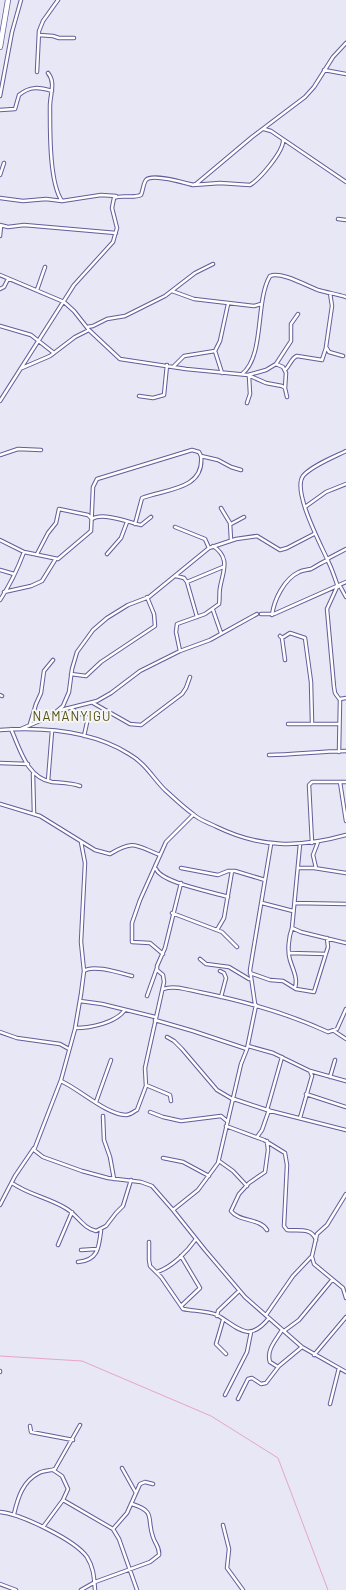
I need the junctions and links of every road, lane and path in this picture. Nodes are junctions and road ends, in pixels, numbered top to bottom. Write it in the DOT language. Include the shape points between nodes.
graph roads {
  1 [pos="8,0"];
  2 [pos="21,0"];
  3 [pos="58,0"];
  4 [pos="39,35"];
  5 [pos="74,38"];
  6 [pos="346,43"];
  7 [pos="0,47"];
  8 [pos="324,70"];
  9 [pos="37,72"];
  10 [pos="48,73"];
  11 [pos="346,74"];
  12 [pos="52,91"];
  13 [pos="0,96"];
  14 [pos="0,110"];
  15 [pos="263,129"];
  16 [pos="283,140"];
  17 [pos="286,142"];
  18 [pos="283,145"];
  19 [pos="4,164"];
  20 [pos="0,175"];
  21 [pos="346,182"];
  22 [pos="193,185"];
  23 [pos="109,196"];
  24 [pos="118,196"];
  25 [pos="0,198"];
  26 [pos="62,201"];
  27 [pos="112,202"];
  28 [pos="338,220"];
  29 [pos="346,220"];
  30 [pos="1,226"];
  31 [pos="116,233"];
  32 [pos="0,236"];
  33 [pos="213,264"];
  34 [pos="45,267"];
  35 [pos="0,275"];
  36 [pos="8,279"];
  37 [pos="0,289"];
  38 [pos="37,290"];
  39 [pos="172,291"];
  40 [pos="330,293"];
  41 [pos="338,295"];
  42 [pos="346,297"];
  43 [pos="332,300"];
  44 [pos="64,302"];
  45 [pos="228,304"];
  46 [pos="262,304"];
  47 [pos="298,314"];
  48 [pos="0,326"];
  49 [pos="87,327"];
  50 [pos="89,330"];
  51 [pos="38,340"];
  52 [pos="326,347"];
  53 [pos="215,351"];
  54 [pos="54,353"];
  55 [pos="343,356"];
  56 [pos="276,364"];
  57 [pos="167,365"];
  58 [pos="174,366"];
  59 [pos="21,368"];
  60 [pos="285,370"];
  61 [pos="222,373"];
  62 [pos="242,374"];
  63 [pos="249,376"];
  64 [pos="285,388"];
  65 [pos="139,396"];
  66 [pos="287,397"];
  67 [pos="0,401"];
  68 [pos="247,403"];
  69 [pos="41,450"];
  70 [pos="346,452"];
  71 [pos="0,455"];
  72 [pos="200,456"];
  73 [pos="241,470"];
  74 [pos="346,484"];
  75 [pos="305,507"];
  76 [pos="221,508"];
  77 [pos="151,517"];
  78 [pos="244,517"];
  79 [pos="92,519"];
  80 [pos="127,522"];
  81 [pos="135,524"];
  82 [pos="231,524"];
  83 [pos="176,527"];
  84 [pos="314,534"];
  85 [pos="0,540"];
  86 [pos="231,540"];
  87 [pos="213,546"];
  88 [pos="209,548"];
  89 [pos="346,549"];
  90 [pos="24,552"];
  91 [pos="37,554"];
  92 [pos="107,554"];
  93 [pos="55,559"];
  94 [pos="328,559"];
  95 [pos="223,567"];
  96 [pos="0,570"];
  97 [pos="14,574"];
  98 [pos="175,576"];
  99 [pos="187,582"];
  100 [pos="346,582"];
  101 [pos="338,587"];
  102 [pos="4,592"];
  103 [pos="147,597"];
  104 [pos="346,597"];
  105 [pos="0,600"];
  106 [pos="213,610"];
  107 [pos="257,614"];
  108 [pos="261,614"];
  109 [pos="272,615"];
  110 [pos="197,617"];
  111 [pos="221,634"];
  112 [pos="280,636"];
  113 [pos="282,638"];
  114 [pos="180,651"];
  115 [pos="53,660"];
  116 [pos="285,660"];
  117 [pos="71,674"];
  118 [pos="190,677"];
  119 [pos="346,698"];
  120 [pos="340,699"];
  121 [pos="93,702"];
  122 [pos="71,708"];
  123 [pos="57,711"];
  124 [pos="312,722"];
  125 [pos="288,724"];
  126 [pos="339,724"];
  127 [pos="30,725"];
  128 [pos="12,729"];
  129 [pos="21,729"];
  130 [pos="0,730"];
  131 [pos="52,731"];
  132 [pos="84,736"];
  133 [pos="346,751"];
  134 [pos="339,752"];
  135 [pos="269,755"];
  136 [pos="0,763"];
  137 [pos="28,764"];
  138 [pos="33,774"];
  139 [pos="48,781"];
  140 [pos="340,782"];
  141 [pos="346,782"];
  142 [pos="80,786"];
  143 [pos="0,804"];
  144 [pos="34,814"];
  145 [pos="193,815"];
  146 [pos="346,821"];
  147 [pos="346,835"];
  148 [pos="81,842"];
  149 [pos="318,842"];
  150 [pos="312,843"];
  151 [pos="272,844"];
  152 [pos="300,844"];
  153 [pos="160,855"];
  154 [pos="155,868"];
  155 [pos="181,868"];
  156 [pos="298,868"];
  157 [pos="316,868"];
  158 [pos="232,871"];
  159 [pos="346,873"];
  160 [pos="265,880"];
  161 [pos="181,883"];
  162 [pos="228,897"];
  163 [pos="262,903"];
  164 [pos="295,903"];
  165 [pos="346,904"];
  166 [pos="293,911"];
  167 [pos="172,913"];
  168 [pos="292,928"];
  169 [pos="216,930"];
  170 [pos="328,938"];
  171 [pos="346,943"];
  172 [pos="237,947"];
  173 [pos="290,953"];
  174 [pos="163,954"];
  175 [pos="326,954"];
  176 [pos="200,959"];
  177 [pos="157,968"];
  178 [pos="220,971"];
  179 [pos="84,972"];
  180 [pos="250,973"];
  181 [pos="132,976"];
  182 [pos="250,979"];
  183 [pos="295,988"];
  184 [pos="163,989"];
  185 [pos="147,996"];
  186 [pos="222,997"];
  187 [pos="80,1001"];
  188 [pos="256,1005"];
  189 [pos="346,1009"];
  190 [pos="125,1010"];
  191 [pos="155,1019"];
  192 [pos="75,1028"];
  193 [pos="334,1031"];
  194 [pos="0,1032"];
  195 [pos="167,1037"];
  196 [pos="346,1040"];
  197 [pos="248,1048"];
  198 [pos="70,1049"];
  199 [pos="282,1057"];
  200 [pos="111,1060"];
  201 [pos="335,1060"];
  202 [pos="310,1071"];
  203 [pos="330,1077"];
  204 [pos="61,1081"];
  205 [pos="346,1081"];
  206 [pos="146,1085"];
  207 [pos="306,1094"];
  208 [pos="234,1099"];
  209 [pos="96,1102"];
  210 [pos="171,1102"];
  211 [pos="346,1107"];
  212 [pos="268,1110"];
  213 [pos="150,1112"];
  214 [pos="103,1116"];
  215 [pos="300,1118"];
  216 [pos="227,1121"];
  217 [pos="226,1126"];
  218 [pos="346,1130"];
  219 [pos="257,1138"];
  220 [pos="267,1141"];
  221 [pos="34,1147"];
  222 [pos="163,1158"];
  223 [pos="219,1161"];
  224 [pos="209,1176"];
  225 [pos="114,1179"];
  226 [pos="131,1180"];
  227 [pos="12,1183"];
  228 [pos="247,1186"];
  229 [pos="346,1194"];
  230 [pos="0,1205"];
  231 [pos="173,1210"];
  232 [pos="72,1212"];
  233 [pos="101,1230"];
  234 [pos="267,1230"];
  235 [pos="196,1239"];
  236 [pos="316,1240"];
  237 [pos="149,1242"];
  238 [pos="58,1245"];
  239 [pos="97,1249"];
  240 [pos="81,1250"];
  241 [pos="181,1256"];
  242 [pos="312,1256"];
  243 [pos="78,1262"];
  244 [pos="157,1272"];
  245 [pos="332,1280"];
  246 [pos="239,1291"];
  247 [pos="346,1298"];
  248 [pos="181,1306"];
  249 [pos="266,1315"];
  250 [pos="217,1316"];
  251 [pos="346,1317"];
  252 [pos="269,1318"];
  253 [pos="224,1320"];
  254 [pos="283,1330"];
  255 [pos="251,1332"];
  256 [pos="302,1347"];
  257 [pos="226,1354"];
  258 [pos="314,1355"];
  259 [pos="278,1367"];
  260 [pos="339,1368"];
  261 [pos="346,1371"];
  262 [pos="225,1395"];
  263 [pos="238,1399"];
  264 [pos="330,1404"];
  265 [pos="80,1425"];
  266 [pos="30,1426"];
  267 [pos="72,1440"];
  268 [pos="122,1468"];
  269 [pos="53,1470"];
  270 [pos="153,1484"];
  271 [pos="136,1493"];
  272 [pos="63,1500"];
  273 [pos="132,1504"];
  274 [pos="0,1512"];
  275 [pos="14,1514"];
  276 [pos="223,1525"];
  277 [pos="43,1527"];
  278 [pos="113,1529"];
  279 [pos="129,1570"];
  280 [pos="95,1582"];
  281 [pos="0,1584"];
  282 [pos="16,1590"];
  283 [pos="81,1590"];
  284 [pos="94,1590"];
  285 [pos="137,1590"];
  286 [pos="243,1590"];
  1 -- 7 [label="highway"];
  2 -- 13 [label="street"];
  3 -- 4 [label="street" via="43,21"];
  4 -- 5 [label="street"];
  4 -- 9 [label="street"];
  6 -- 8 [label="street"];
  8 -- 11 [label="street"];
  8 -- 15 [label="street" via="305,97"];
  10 -- 12 [label="street" via="52,81"];
  12 -- 14 [label="street" via="28,88 19,95 15,109"];
  12 -- 26 [label="street" via="52,155 56,192"];
  15 -- 16 [label="street" via="270,130"];
  15 -- 22 [label="street"];
  16 -- 17 [label="street"];
  16 -- 18 [label="street"];
  17 -- 18 [label="street"];
  17 -- 21 [label="street"];
  18 -- 22 [label="street" via="266,170 250,185"];
  19 -- 20 [label="street"];
  22 -- 24 [label="street" via="150,178 146,180 141,195"];
  23 -- 24 [label="street"];
  23 -- 26 [label="street"];
  23 -- 27 [label="street"];
  24 -- 27 [label="street"];
  25 -- 26 [label="street"];
  27 -- 31 [label="street"];
  28 -- 29 [label="street"];
  30 -- 31 [label="street" via="24,225"];
  30 -- 32 [label="street"];
  31 -- 44 [label="street" via="108,248 74,285"];
  33 -- 39 [label="street" via="195,273"];
  34 -- 38 [label="street"];
  35 -- 36 [label="street"];
  36 -- 37 [label="street"];
  36 -- 38 [label="street"];
  38 -- 44 [label="street"];
  39 -- 45 [label="street" via="187,298"];
  39 -- 49 [label="street" via="125,316 107,319"];
  40 -- 41 [label="street"];
  40 -- 43 [label="street"];
  40 -- 46 [label="street" via="282,276 272,275 268,280"];
  41 -- 42 [label="street"];
  41 -- 43 [label="street"];
  43 -- 52 [label="street"];
  44 -- 49 [label="street"];
  44 -- 51 [label="street"];
  45 -- 46 [label="street"];
  45 -- 53 [label="street" via="220,341"];
  46 -- 62 [label="street" via="254,354 248,368"];
  47 -- 56 [label="street" via="291,324 291,341"];
  48 -- 51 [label="street"];
  49 -- 50 [label="street"];
  50 -- 54 [label="street"];
  50 -- 57 [label="street" via="120,359"];
  51 -- 54 [label="street"];
  51 -- 59 [label="street"];
  52 -- 55 [label="street" via="329,352"];
  52 -- 60 [label="street" via="322,360 295,356"];
  53 -- 58 [label="street" via="184,356"];
  53 -- 61 [label="street"];
  54 -- 59 [label="street"];
  56 -- 60 [label="street"];
  56 -- 63 [label="street" via="270,369"];
  57 -- 58 [label="street"];
  57 -- 65 [label="street" via="164,395 153,398"];
  58 -- 61 [label="street"];
  59 -- 67 [label="street"];
  60 -- 64 [label="street"];
  61 -- 62 [label="street"];
  62 -- 63 [label="street"];
  63 -- 64 [label="street"];
  63 -- 68 [label="street" via="250,394"];
  64 -- 66 [label="street"];
  69 -- 71 [label="street" via="18,449"];
  70 -- 75 [label="street" via="302,478 301,489"];
  72 -- 73 [label="street" via="218,460 231,468"];
  72 -- 79 [label="street" via="196,450 190,450 97,479 93,487"];
  72 -- 81 [label="street" via="202,466 192,481 179,488 142,498"];
  74 -- 75 [label="street" via="326,492"];
  75 -- 84 [label="street"];
  76 -- 82 [label="street"];
  77 -- 81 [label="street" via="144,524"];
  78 -- 82 [label="street"];
  79 -- 80 [label="street" via="100,516"];
  79 -- 91 [label="street" via="83,514 59,509 56,523"];
  79 -- 93 [label="street" via="89,533"];
  80 -- 81 [label="street"];
  80 -- 92 [label="street" via="121,538"];
  82 -- 86 [label="street"];
  83 -- 88 [label="street" via="205,539"];
  84 -- 86 [label="street" via="280,550 260,537"];
  84 -- 94 [label="street"];
  85 -- 90 [label="street"];
  86 -- 87 [label="street"];
  87 -- 88 [label="street"];
  87 -- 95 [label="street" via="223,554"];
  88 -- 98 [label="street"];
  89 -- 94 [label="street"];
  90 -- 91 [label="street"];
  90 -- 97 [label="street"];
  91 -- 93 [label="street"];
  93 -- 102 [label="street" via="38,583"];
  94 -- 101 [label="street"];
  94 -- 109 [label="street" via="312,569 299,572 289,580 273,606"];
  95 -- 99 [label="street"];
  95 -- 106 [label="street" via="219,604"];
  96 -- 97 [label="street"];
  97 -- 102 [label="street"];
  98 -- 99 [label="street" via="184,578"];
  98 -- 103 [label="street"];
  99 -- 110 [label="street"];
  100 -- 101 [label="street"];
  101 -- 104 [label="street"];
  101 -- 109 [label="street"];
  101 -- 120 [label="street" via="327,609 334,687"];
  102 -- 105 [label="street"];
  103 -- 117 [label="street" via="115,613 93,630 77,652"];
  103 -- 117 [label="street" via="154,614 155,626 101,662 86,676"];
  106 -- 110 [label="street"];
  106 -- 111 [label="street"];
  107 -- 111 [label="street"];
  108 -- 109 [label="street"];
  110 -- 114 [label="street" via="177,624"];
  111 -- 114 [label="street"];
  112 -- 113 [label="street"];
  113 -- 116 [label="street"];
  113 -- 124 [label="street" via="290,633 305,638"];
  114 -- 121 [label="street" via="140,671 111,693"];
  115 -- 127 [label="street" via="45,669 41,692"];
  117 -- 123 [label="street" via="67,700"];
  118 -- 121 [label="street" via="182,694 141,725 130,724"];
  119 -- 120 [label="street"];
  120 -- 126 [label="street"];
  121 -- 122 [label="street"];
  122 -- 123 [label="street"];
  122 -- 132 [label="street" via="88,718"];
  123 -- 127 [label="street"];
  124 -- 125 [label="street"];
  124 -- 126 [label="street"];
  126 -- 134 [label="street"];
  127 -- 129 [label="street"];
  128 -- 129 [label="street"];
  128 -- 130 [label="street"];
  128 -- 137 [label="street"];
  129 -- 131 [label="street"];
  131 -- 132 [label="street"];
  131 -- 139 [label="street"];
  132 -- 145 [label="street" via="107,743 135,758"];
  133 -- 134 [label="street"];
  134 -- 135 [label="street"];
  136 -- 137 [label="street"];
  137 -- 138 [label="street"];
  138 -- 139 [label="street"];
  138 -- 144 [label="street"];
  139 -- 142 [label="street"];
  140 -- 141 [label="street"];
  140 -- 146 [label="street"];
  140 -- 150 [label="street" via="309,784"];
  143 -- 144 [label="street"];
  144 -- 148 [label="street"];
  145 -- 151 [label="street" via="235,835"];
  145 -- 153 [label="street" via="166,842"];
  147 -- 149 [label="street"];
  148 -- 153 [label="street" via="99,852 108,853 135,844"];
  148 -- 179 [label="street" via="85,857 80,942"];
  149 -- 150 [label="street"];
  149 -- 157 [label="street" via="313,855"];
  150 -- 152 [label="street"];
  151 -- 152 [label="street"];
  151 -- 160 [label="street"];
  152 -- 156 [label="street"];
  153 -- 154 [label="street"];
  154 -- 161 [label="street" via="158,874"];
  154 -- 174 [label="street" via="132,923 131,939 133,942 150,943"];
  155 -- 158 [label="street" via="218,874"];
  156 -- 157 [label="street"];
  156 -- 164 [label="street"];
  157 -- 159 [label="street"];
  158 -- 160 [label="street"];
  158 -- 162 [label="street"];
  160 -- 163 [label="street"];
  161 -- 162 [label="street"];
  161 -- 167 [label="street"];
  162 -- 169 [label="street" via="222,923"];
  163 -- 166 [label="street"];
  163 -- 180 [label="street"];
  164 -- 165 [label="street"];
  164 -- 166 [label="street"];
  166 -- 168 [label="street"];
  167 -- 169 [label="street"];
  167 -- 174 [label="street"];
  168 -- 170 [label="street"];
  168 -- 173 [label="street"];
  169 -- 172 [label="street"];
  170 -- 171 [label="street"];
  170 -- 175 [label="street"];
  173 -- 175 [label="street"];
  173 -- 183 [label="street" via="295,972"];
  174 -- 177 [label="street"];
  175 -- 183 [label="street" via="316,991"];
  176 -- 182 [label="street" via="206,964 229,967"];
  177 -- 184 [label="street" via="164,977"];
  177 -- 185 [label="street"];
  178 -- 186 [label="street" via="226,978"];
  179 -- 181 [label="street" via="96,968"];
  179 -- 187 [label="street"];
  180 -- 182 [label="street"];
  180 -- 183 [label="street" via="270,980 283,981"];
  182 -- 188 [label="street"];
  184 -- 186 [label="street" via="178,988"];
  184 -- 191 [label="street"];
  186 -- 188 [label="street"];
  187 -- 190 [label="street"];
  187 -- 192 [label="street"];
  188 -- 193 [label="street" via="310,1023 328,1032"];
  188 -- 197 [label="street"];
  189 -- 193 [label="street"];
  190 -- 191 [label="street"];
  190 -- 192 [label="street" via="109,1022"];
  191 -- 197 [label="street"];
  191 -- 206 [label="street" via="145,1068"];
  192 -- 198 [label="street"];
  193 -- 196 [label="street"];
  194 -- 198 [label="street" via="17,1038 60,1044"];
  195 -- 208 [label="street" via="182,1049 216,1090"];
  197 -- 199 [label="street"];
  197 -- 208 [label="street" via="241,1064"];
  198 -- 204 [label="street"];
  199 -- 202 [label="street"];
  199 -- 212 [label="street"];
  200 -- 209 [label="street"];
  201 -- 203 [label="street"];
  202 -- 203 [label="street"];
  202 -- 207 [label="street" via="312,1076"];
  203 -- 205 [label="street"];
  204 -- 209 [label="street"];
  204 -- 221 [label="street"];
  206 -- 209 [label="street" via="137,1110 130,1114 116,1113"];
  206 -- 210 [label="street" via="170,1095"];
  207 -- 211 [label="street"];
  207 -- 215 [label="street"];
  208 -- 212 [label="street"];
  208 -- 216 [label="street"];
  212 -- 215 [label="street"];
  212 -- 219 [label="street"];
  213 -- 216 [label="street" via="173,1120 221,1116"];
  214 -- 225 [label="street" via="104,1140"];
  215 -- 218 [label="street"];
  216 -- 217 [label="street"];
  217 -- 219 [label="street"];
  217 -- 223 [label="street"];
  219 -- 220 [label="street"];
  220 -- 228 [label="street" via="265,1172"];
  220 -- 236 [label="street" via="282,1150 286,1156 284,1228 308,1231"];
  221 -- 225 [label="street" via="43,1157"];
  221 -- 227 [label="street"];
  222 -- 224 [label="street" via="183,1162"];
  223 -- 224 [label="street"];
  223 -- 228 [label="street"];
  224 -- 231 [label="street" via="190,1198"];
  225 -- 226 [label="street"];
  226 -- 231 [label="street" via="152,1186"];
  226 -- 233 [label="street" via="123,1206"];
  227 -- 230 [label="street"];
  227 -- 232 [label="street"];
  228 -- 234 [label="street" via="237,1197 230,1211 263,1225"];
  229 -- 236 [label="street" via="328,1225 317,1234"];
  231 -- 235 [label="street"];
  232 -- 233 [label="street" via="85,1227"];
  232 -- 238 [label="street"];
  233 -- 239 [label="street"];
  235 -- 241 [label="street"];
  235 -- 246 [label="street"];
  236 -- 242 [label="street"];
  237 -- 244 [label="street" via="149,1264"];
  239 -- 240 [label="street"];
  239 -- 243 [label="street" via="91,1259"];
  241 -- 244 [label="street"];
  241 -- 248 [label="street" via="200,1288"];
  242 -- 245 [label="street" via="314,1264"];
  242 -- 249 [label="street" via="293,1276"];
  244 -- 248 [label="street"];
  245 -- 247 [label="street" via="343,1288"];
  245 -- 254 [label="street" via="299,1320"];
  246 -- 249 [label="street"];
  246 -- 250 [label="street" via="220,1309"];
  248 -- 250 [label="street" via="184,1309"];
  249 -- 252 [label="street"];
  250 -- 253 [label="street"];
  251 -- 258 [label="street"];
  252 -- 254 [label="street"];
  252 -- 255 [label="street"];
  253 -- 255 [label="street" via="243,1332"];
  253 -- 257 [label="street" via="216,1344"];
  254 -- 256 [label="street"];
  254 -- 259 [label="street" via="269,1354 270,1362"];
  255 -- 262 [label="street" via="248,1352"];
  256 -- 258 [label="street"];
  256 -- 259 [label="street"];
  258 -- 260 [label="street"];
  259 -- 263 [label="street" via="266,1383 261,1384 252,1378 248,1379"];
  260 -- 261 [label="street"];
  260 -- 264 [label="street"];
  265 -- 267 [label="street"];
  266 -- 267 [label="street" via="31,1432"];
  267 -- 269 [label="street"];
  268 -- 271 [label="street"];
  269 -- 272 [label="street" via="62,1476 68,1486"];
  269 -- 275 [label="street" via="39,1473 30,1479 19,1494"];
  270 -- 271 [label="street" via="142,1482"];
  271 -- 273 [label="street"];
  272 -- 277 [label="street"];
  272 -- 278 [label="street"];
  273 -- 278 [label="street"];
  273 -- 279 [label="street" via="149,1513 152,1533 159,1552 156,1558"];
  274 -- 275 [label="street"];
  275 -- 277 [label="street"];
  276 -- 286 [label="street" via="229,1549 227,1568"];
  277 -- 280 [label="street" via="81,1551 90,1562"];
  278 -- 279 [label="street"];
  279 -- 280 [label="street"];
  279 -- 285 [label="street"];
  280 -- 283 [label="street"];
  280 -- 284 [label="street"];
  281 -- 282 [label="street"];
}
